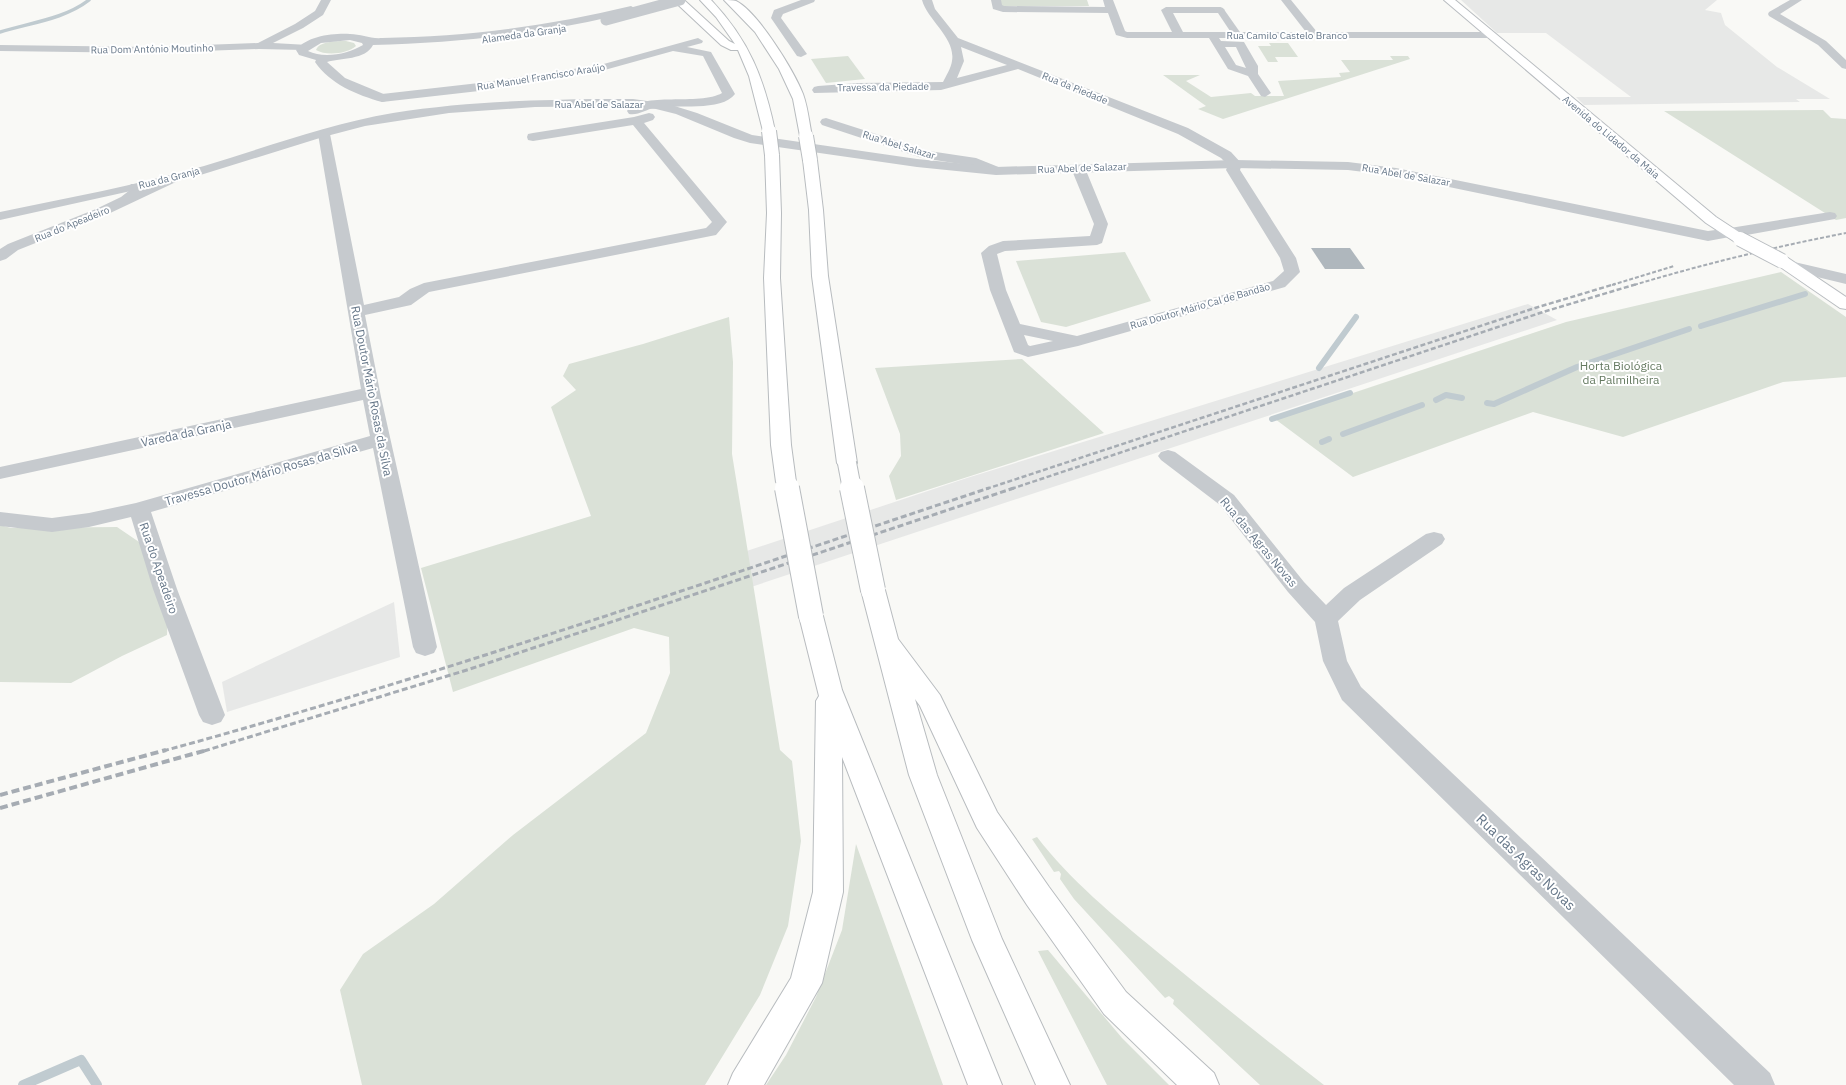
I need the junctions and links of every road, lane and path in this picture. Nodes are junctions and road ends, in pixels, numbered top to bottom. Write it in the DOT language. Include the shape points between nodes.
graph roads {
  1 [pos="326,0"];
  2 [pos="661,0"];
  3 [pos="679,0"];
  4 [pos="705,0"];
  5 [pos="729,0"];
  6 [pos="810,0"];
  7 [pos="927,0"];
  8 [pos="996,0"];
  9 [pos="1286,0"];
  10 [pos="1449,0"];
  11 [pos="1797,0"];
  12 [pos="1110,5"];
  13 [pos="1220,10"];
  14 [pos="602,19"];
  15 [pos="1179,35"];
  16 [pos="1237,35"];
  17 [pos="1490,35"];
  18 [pos="1315,36"];
  19 [pos="954,40"];
  20 [pos="1215,40"];
  21 [pos="698,41"];
  22 [pos="259,46"];
  23 [pos="366,46"];
  24 [pos="304,47"];
  25 [pos="0,48"];
  26 [pos="670,49"];
  27 [pos="746,53"];
  28 [pos="801,54"];
  29 [pos="325,57"];
  30 [pos="1017,66"];
  31 [pos="1846,66"];
  32 [pos="1252,74"];
  33 [pos="948,85"];
  34 [pos="818,90"];
  35 [pos="1264,93"];
  36 [pos="607,102"];
  37 [pos="655,104"];
  38 [pos="367,113"];
  39 [pos="688,113"];
  40 [pos="631,119"];
  41 [pos="826,122"];
  42 [pos="330,132"];
  43 [pos="533,137"];
  44 [pos="1235,164"];
  45 [pos="1078,168"];
  46 [pos="996,170"];
  47 [pos="173,178"];
  48 [pos="136,187"];
  49 [pos="111,192"];
  50 [pos="126,200"];
  51 [pos="111,208"];
  52 [pos="0,216"];
  53 [pos="1830,216"];
  54 [pos="1735,236"];
  55 [pos="6,248"];
  56 [pos="0,256"];
  57 [pos="1786,263"];
  58 [pos="1846,279"];
  59 [pos="1846,304"];
  60 [pos="356,312"];
  61 [pos="371,393"];
  62 [pos="382,439"];
  63 [pos="1168,456"];
  64 [pos="0,473"];
  65 [pos="139,509"];
  66 [pos="0,519"];
  67 [pos="1434,539"];
  68 [pos="1326,619"];
  69 [pos="888,643"];
  70 [pos="425,647"];
  71 [pos="829,690"];
  72 [pos="212,716"];
  73 [pos="746,1085"];
  74 [pos="985,1085"];
  75 [pos="1053,1085"];
  76 [pos="1202,1085"];
  77 [pos="1758,1085"];
  1 -- 22 [label="street" via="319,13"];
  2 -- 14 [label="street, Alameda da Granja"];
  3 -- 14 [label="street, Alameda da Granja, bridge"];
  3 -- 27 [label="main road" via="725,44"];
  4 -- 27 [label="main road" via="725,20"];
  5 -- 69 [label="main road, bridge" via="762,34 782,62 797,95 810,160 820,276 846,463 873,590"];
  6 -- 28 [label="street" via="778,12 776,18"];
  7 -- 19 [label="street, Rua da Piedade" via="930,10"];
  8 -- 12 [label="street" via="997,7 1003,9"];
  9 -- 18 [label="street"];
  10 -- 17 [label="main road, Avenida do Lidador da Maia"];
  11 -- 31 [label="street" via="1773,14 1822,43"];
  12 -- 15 [label="street, Rua Camilo Castelo Branco" via="1120,33"];
  13 -- 15 [label="street" via="1166,10"];
  13 -- 16 [label="street"];
  14 -- 23 [label="street, Alameda da Granja" via="493,40"];
  15 -- 20 [label="street, Rua Camilo Castelo Branco"];
  16 -- 18 [label="street, Rua Camilo Castelo Branco"];
  16 -- 20 [label="street, Rua Camilo Castelo Branco"];
  17 -- 18 [label="street, Rua Camilo Castelo Branco"];
  17 -- 54 [label="main road, Avenida do Lidador da Maia" via="1710,220"];
  19 -- 30 [label="street, Rua da Piedade"];
  19 -- 33 [label="street" via="958,61"];
  20 -- 32 [label="street" via="1232,67"];
  20 -- 32 [label="street" via="1240,44 1252,66"];
  21 -- 26 [label="street, Rua Manuel Francisco Araújo"];
  22 -- 24 [label="street, Rua Dom António Moutinho"];
  22 -- 25 [label="street, Rua Dom António Moutinho" via="149,50"];
  23 -- 24 [label="street, Alameda da Granja" via="358,38 340,38 319,41"];
  23 -- 29 [label="street, Alameda da Granja" via="347,55"];
  24 -- 29 [label="street, Alameda da Granja" via="302,50 307,56"];
  26 -- 37 [label="street" via="707,54 729,94 724,99 708,102 671,101"];
  26 -- 38 [label="street, Rua Manuel Francisco Araújo" via="601,68 479,87"];
  27 -- 71 [label="main road, bridge" via="762,99 772,155 772,278 781,445 811,616"];
  29 -- 38 [label="street" via="321,62 328,72 342,82"];
  30 -- 33 [label="street, Travessa da Piedade"];
  30 -- 44 [label="street, Rua da Piedade" via="1183,131 1226,155"];
  32 -- 35 [label="street"];
  33 -- 34 [label="street, Travessa da Piedade"];
  36 -- 37 [label="street, Rua Abel de Salazar"];
  36 -- 38 [label="street, Rua Abel de Salazar" via="437,111 380,120"];
  36 -- 40 [label="street" via="624,110"];
  37 -- 39 [label="street, Rua Abel de Salazar"];
  37 -- 40 [label="street" via="653,111"];
  38 -- 42 [label="street, Rua da Granja"];
  39 -- 40 [label="street"];
  39 -- 46 [label="street, Rua Abel de Salazar" via="737,136 762,142 917,163"];
  40 -- 43 [label="street"];
  40 -- 60 [label="street" via="720,222 712,232 424,288 405,301"];
  41 -- 46 [label="street, Rua Abel Salazar" via="927,155 976,162"];
  42 -- 47 [label="street, Rua da Granja"];
  42 -- 60 [label="street, Rua Doutor Mário Rosas da Silva"];
  44 -- 45 [label="street, Rua Abel de Salazar"];
  44 -- 45 [label="street, Rua Doutor Mário Cal de Bandão" via="1234,170 1288,258 1292,272 1278,284 1078,341 1028,352 1020,348 998,290 989,253 1002,246 1097,240 1101,224"];
  44 -- 54 [label="street, Rua Abel de Salazar" via="1348,166 1396,172 1708,236"];
  45 -- 46 [label="street, Rua Abel de Salazar"];
  47 -- 48 [label="street, Rua da Granja"];
  47 -- 50 [label="street"];
  48 -- 49 [label="street, Rua da Granja"];
  48 -- 50 [label="street, Rua do Apeadeiro" via="138,191"];
  49 -- 51 [label="street" via="116,202"];
  49 -- 52 [label="street, Rua da Granja"];
  50 -- 51 [label="street, Rua do Apeadeiro"];
  51 -- 55 [label="street, Rua do Apeadeiro"];
  53 -- 54 [label="street, Rua Abel de Salazar"];
  54 -- 57 [label="main road, Avenida do Lidador da Maia, bridge"];
  55 -- 56 [label="street, Rua do Apeadeiro"];
  57 -- 58 [label="street"];
  57 -- 59 [label="main road, Avenida do Lidador da Maia"];
  60 -- 61 [label="street, Rua Doutor Mário Rosas da Silva"];
  61 -- 62 [label="street, Rua Doutor Mário Rosas da Silva"];
  61 -- 64 [label="street, Vareda da Granja"];
  62 -- 65 [label="street, Travessa Doutor Mário Rosas da Silva"];
  62 -- 70 [label="street, Rua Doutor Mário Rosas da Silva"];
  63 -- 68 [label="street, Rua das Agras Novas" via="1227,500 1296,587"];
  65 -- 66 [label="street, Rua do Apeadeiro" via="52,525"];
  65 -- 72 [label="street, Rua do Apeadeiro"];
  67 -- 68 [label="street" via="1352,594"];
  68 -- 77 [label="street, Rua das Agras Novas" via="1335,661 1351,693"];
  69 -- 75 [label="main road" via="923,775 987,940"];
  69 -- 76 [label="main road" via="931,702 987,820 1038,896 1115,1003"];
  71 -- 73 [label="main road" via="828,892 806,983"];
  71 -- 74 [label="main road"];
}
